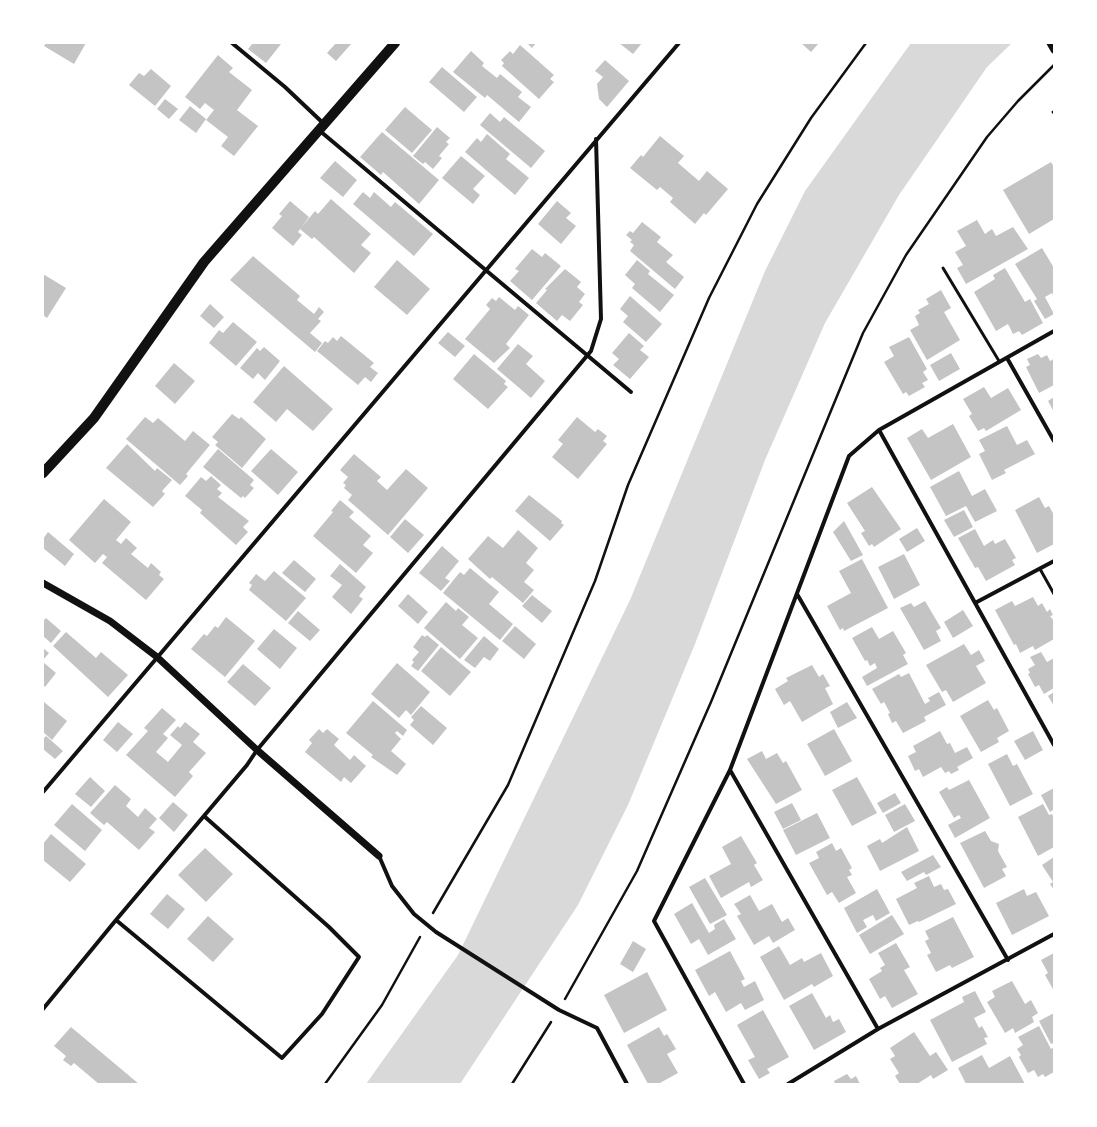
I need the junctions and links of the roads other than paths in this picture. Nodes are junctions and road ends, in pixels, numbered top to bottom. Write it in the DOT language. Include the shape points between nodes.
graph roads {
  1 [pos="232,43"];
  2 [pos="395,43"];
  3 [pos="679,43"];
  4 [pos="1050,43"];
  5 [pos="1054,50"];
  6 [pos="323,128"];
  7 [pos="596,139"];
  8 [pos="943,268"];
  9 [pos="485,270"];
  10 [pos="1054,331"];
  11 [pos="587,355"];
  12 [pos="1007,358"];
  13 [pos="999,361"];
  14 [pos="631,392"];
  15 [pos="879,430"];
  16 [pos="1054,441"];
  17 [pos="43,473"];
  18 [pos="1054,561"];
  19 [pos="1040,569"];
  20 [pos="43,583"];
  21 [pos="797,594"];
  22 [pos="1054,594"];
  23 [pos="975,603"];
  24 [pos="157,657"];
  25 [pos="1054,745"];
  26 [pos="257,750"];
  27 [pos="730,770"];
  28 [pos="43,792"];
  29 [pos="204,816"];
  30 [pos="379,856"];
  31 [pos="116,920"];
  32 [pos="1054,934"];
  33 [pos="1008,960"];
  34 [pos="43,1009"];
  35 [pos="878,1029"];
  36 [pos="627,1084"];
  37 [pos="744,1084"];
  38 [pos="788,1084"];
  1 -- 6 [label="street" via="285,87"];
  2 -- 6 [label="main road"];
  3 -- 7 [label="street"];
  4 -- 5 [label="street"];
  6 -- 9 [label="street"];
  6 -- 17 [label="main road" via="204,262 94,418"];
  7 -- 9 [label="street"];
  7 -- 11 [label="street" via="601,319 591,351"];
  8 -- 13 [label="lane"];
  9 -- 11 [label="street"];
  9 -- 24 [label="street"];
  10 -- 12 [label="street"];
  11 -- 14 [label="street"];
  11 -- 26 [label="street"];
  12 -- 13 [label="street"];
  12 -- 16 [label="street"];
  13 -- 15 [label="street"];
  15 -- 21 [label="street" via="849,456"];
  15 -- 23 [label="street"];
  18 -- 19 [label="street"];
  19 -- 22 [label="lane"];
  19 -- 23 [label="street"];
  20 -- 24 [label="street" via="110,621"];
  21 -- 27 [label="street"];
  21 -- 33 [label="street"];
  23 -- 25 [label="street"];
  24 -- 26 [label="street"];
  24 -- 28 [label="street"];
  26 -- 29 [label="street"];
  26 -- 30 [label="street"];
  27 -- 35 [label="street"];
  27 -- 37 [label="street" via="654,921"];
  29 -- 31 [label="street"];
  29 -- 31 [label="street" via="329,927 359,957 322,1014 282,1058"];
  30 -- 36 [label="street" via="392,886 414,914 436,932 559,1010 597,1028"];
  31 -- 34 [label="street"];
  32 -- 33 [label="street"];
  33 -- 35 [label="street"];
  35 -- 38 [label="street"];
}
